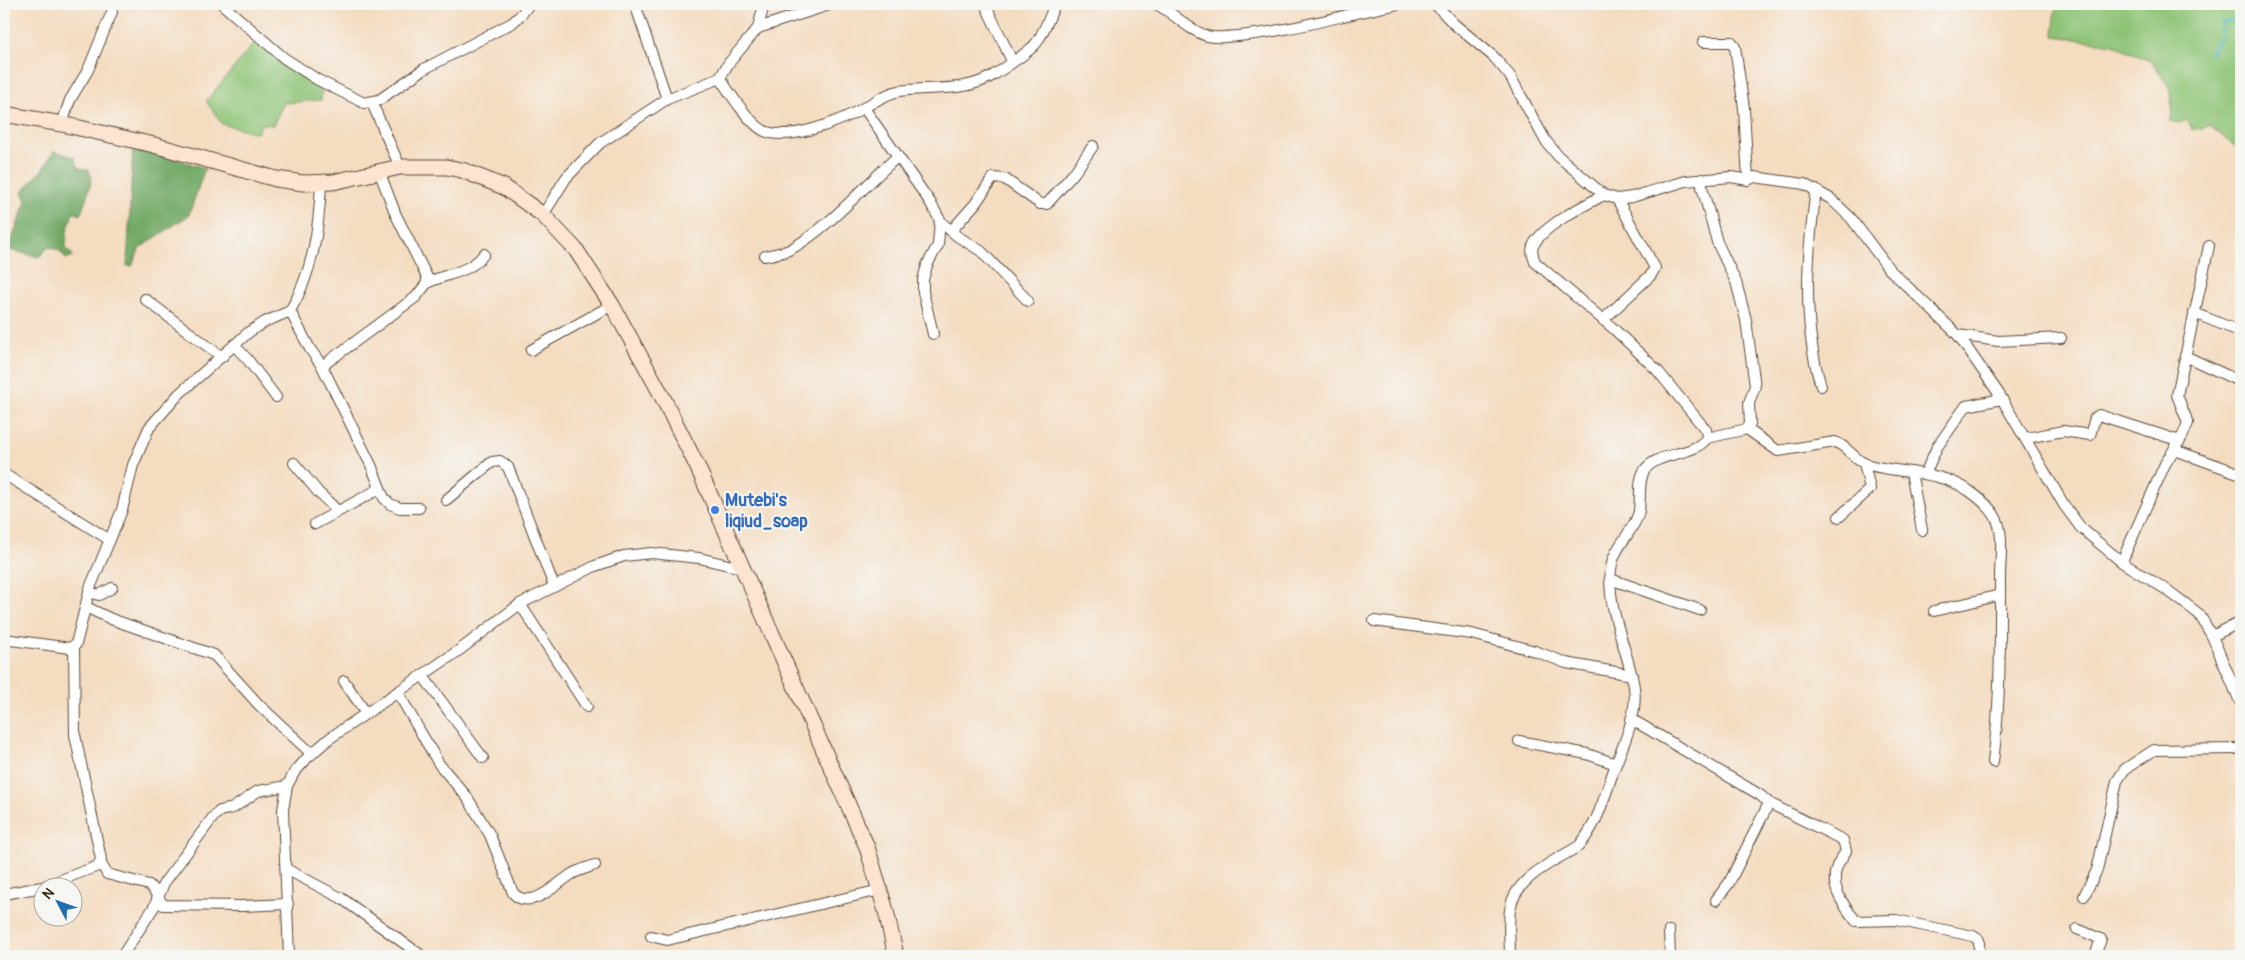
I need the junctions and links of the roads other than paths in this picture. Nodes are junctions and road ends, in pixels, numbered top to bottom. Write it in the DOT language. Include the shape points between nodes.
graph roads {
  1 [pos="222,4"];
  2 [pos="529,4"];
  3 [pos="635,4"];
  4 [pos="764,4"];
  5 [pos="832,4"];
  6 [pos="985,4"];
  7 [pos="1056,4"];
  8 [pos="1156,4"];
  9 [pos="1398,4"];
  10 [pos="1435,4"];
  11 [pos="112,12"];
  12 [pos="758,28"];
  13 [pos="1703,42"];
  14 [pos="1012,61"];
  15 [pos="720,78"];
  16 [pos="667,98"];
  17 [pos="372,102"];
  18 [pos="864,108"];
  19 [pos="4,114"];
  20 [pos="62,124"];
  21 [pos="1093,146"];
  22 [pos="896,156"];
  23 [pos="400,167"];
  24 [pos="379,171"];
  25 [pos="1702,179"];
  26 [pos="1748,180"];
  27 [pos="321,184"];
  28 [pos="1816,190"];
  29 [pos="1604,195"];
  30 [pos="1617,199"];
  31 [pos="543,214"];
  32 [pos="940,220"];
  33 [pos="951,231"];
  34 [pos="2210,246"];
  35 [pos="484,254"];
  36 [pos="765,256"];
  37 [pos="427,283"];
  38 [pos="145,299"];
  39 [pos="1028,301"];
  40 [pos="612,305"];
  41 [pos="290,311"];
  42 [pos="2194,313"];
  43 [pos="1603,320"];
  44 [pos="2241,332"];
  45 [pos="932,334"];
  46 [pos="1958,335"];
  47 [pos="2061,338"];
  48 [pos="234,346"];
  49 [pos="531,350"];
  50 [pos="2185,356"];
  51 [pos="222,357"];
  52 [pos="322,366"];
  53 [pos="2241,382"];
  54 [pos="1821,386"];
  55 [pos="276,397"];
  56 [pos="2002,399"];
  57 [pos="1747,429"];
  58 [pos="1707,438"];
  59 [pos="2026,438"];
  60 [pos="2180,441"];
  61 [pos="2174,450"];
  62 [pos="294,463"];
  63 [pos="1864,463"];
  64 [pos="1911,472"];
  65 [pos="4,474"];
  66 [pos="1925,474"];
  67 [pos="2241,474"];
  68 [pos="379,489"];
  69 [pos="446,500"];
  70 [pos="418,508"];
  71 [pos="338,510"];
  72 [pos="1839,517"];
  73 [pos="316,524"];
  74 [pos="1922,530"];
  75 [pos="110,540"];
  76 [pos="2122,561"];
  77 [pos="741,568"];
  78 [pos="1610,579"];
  79 [pos="554,586"];
  80 [pos="112,588"];
  81 [pos="89,592"];
  82 [pos="2000,595"];
  83 [pos="520,604"];
  84 [pos="86,607"];
  85 [pos="1700,610"];
  86 [pos="1934,612"];
  87 [pos="1374,621"];
  88 [pos="2241,622"];
  89 [pos="2212,636"];
  90 [pos="4,639"];
  91 [pos="74,646"];
  92 [pos="1632,675"];
  93 [pos="423,676"];
  94 [pos="344,681"];
  95 [pos="398,693"];
  96 [pos="2241,704"];
  97 [pos="587,707"];
  98 [pos="366,713"];
  99 [pos="1631,719"];
  100 [pos="1519,741"];
  101 [pos="2241,749"];
  102 [pos="312,754"];
  103 [pos="483,758"];
  104 [pos="1993,762"];
  105 [pos="1616,764"];
  106 [pos="287,786"];
  107 [pos="1769,803"];
  108 [pos="100,862"];
  109 [pos="595,865"];
  110 [pos="286,868"];
  111 [pos="880,890"];
  112 [pos="4,894"];
  113 [pos="2084,896"];
  114 [pos="158,900"];
  115 [pos="1716,900"];
  116 [pos="288,904"];
  117 [pos="2077,930"];
  118 [pos="1669,931"];
  119 [pos="651,936"];
  120 [pos="122,956"];
  121 [pos="289,956"];
  122 [pos="422,956"];
  123 [pos="896,956"];
  124 [pos="1510,956"];
  125 [pos="1670,956"];
  126 [pos="1979,956"];
  127 [pos="2095,956"];
  1 -- 17 [label="street" via="291,62 318,80 358,100"];
  2 -- 17 [label="street" via="512,23 424,69"];
  3 -- 16 [label="street"];
  4 -- 12 [label="street"];
  5 -- 12 [label="street"];
  6 -- 14 [label="street"];
  7 -- 14 [label="street" via="1037,42"];
  8 -- 9 [label="street" via="1172,12 1193,30 1209,37 1220,37 1259,34"];
  10 -- 29 [label="street" via="1510,76 1545,140 1558,156"];
  11 -- 20 [label="street"];
  12 -- 15 [label="street"];
  13 -- 26 [label="street" via="1732,42 1735,47 1744,108"];
  14 -- 18 [label="street" via="981,82 956,88 899,91"];
  15 -- 16 [label="street"];
  15 -- 18 [label="street" via="764,132 791,134 828,124"];
  16 -- 31 [label="street" via="583,158"];
  17 -- 23 [label="street"];
  18 -- 22 [label="street"];
  19 -- 20 [label="street"];
  20 -- 27 [label="street" via="154,145 276,179"];
  21 -- 33 [label="street" via="1047,204 1040,204 1005,179 996,177 990,180 975,204"];
  22 -- 32 [label="street"];
  22 -- 36 [label="street" via="831,219 803,241 789,250"];
  23 -- 24 [label="street"];
  23 -- 31 [label="street" via="446,167 477,174 525,200"];
  24 -- 27 [label="street"];
  24 -- 37 [label="street"];
  25 -- 26 [label="street" via="1731,177"];
  25 -- 30 [label="street"];
  25 -- 57 [label="street" via="1717,242 1736,282 1746,320 1755,386 1749,403 1750,424"];
  26 -- 28 [label="street" via="1754,177 1784,180"];
  27 -- 41 [label="street" via="309,271"];
  28 -- 46 [label="street" via="1842,208 1889,269"];
  28 -- 54 [label="street" via="1808,258 1812,350"];
  29 -- 30 [label="street"];
  29 -- 43 [label="street" via="1538,238 1532,250 1535,262"];
  30 -- 43 [label="street" via="1654,268 1651,275"];
  31 -- 40 [label="street" via="576,250"];
  32 -- 33 [label="street"];
  32 -- 45 [label="street" via="938,245 923,280"];
  33 -- 39 [label="street" via="981,251"];
  34 -- 42 [label="street"];
  35 -- 37 [label="street" via="462,272 443,275"];
  37 -- 52 [label="street" via="416,297"];
  38 -- 51 [label="street"];
  40 -- 49 [label="street"];
  40 -- 77 [label="street" via="698,468"];
  41 -- 48 [label="street" via="265,322"];
  41 -- 52 [label="street"];
  42 -- 44 [label="street"];
  42 -- 50 [label="street"];
  43 -- 58 [label="street" via="1675,390 1706,430"];
  46 -- 47 [label="street" via="1998,340"];
  46 -- 56 [label="street"];
  48 -- 51 [label="street"];
  48 -- 55 [label="street"];
  50 -- 53 [label="street"];
  50 -- 60 [label="street" via="2177,395 2188,423"];
  51 -- 75 [label="street" via="179,394 149,428 133,465 122,510"];
  52 -- 68 [label="street" via="371,465"];
  56 -- 59 [label="street"];
  56 -- 66 [label="street" via="1966,406 1937,447"];
  57 -- 58 [label="street"];
  57 -- 63 [label="street" via="1778,451 1835,442"];
  58 -- 78 [label="street" via="1700,445 1660,460 1646,469 1642,476 1638,516 1614,557"];
  59 -- 60 [label="street" via="2063,431 2090,435 2099,415"];
  59 -- 76 [label="street" via="2064,505 2081,528"];
  60 -- 61 [label="street"];
  61 -- 67 [label="street"];
  61 -- 76 [label="street"];
  62 -- 71 [label="street"];
  63 -- 64 [label="street"];
  63 -- 72 [label="street" via="1870,489"];
  64 -- 66 [label="street"];
  64 -- 74 [label="street"];
  65 -- 75 [label="street"];
  66 -- 82 [label="street" via="1966,489 1996,517"];
  68 -- 70 [label="street" via="390,504 400,508"];
  68 -- 71 [label="street"];
  69 -- 79 [label="street" via="492,462 500,461 508,467"];
  71 -- 73 [label="street"];
  75 -- 81 [label="street"];
  76 -- 89 [label="street" via="2192,607 2205,621"];
  77 -- 79 [label="street" via="699,558 651,553 595,566"];
  77 -- 111 [label="street" via="867,847"];
  78 -- 85 [label="street"];
  78 -- 92 [label="street"];
  79 -- 83 [label="street"];
  80 -- 81 [label="street" via="99,595"];
  81 -- 84 [label="street"];
  82 -- 86 [label="street"];
  82 -- 104 [label="street" via="2000,696"];
  83 -- 93 [label="street"];
  83 -- 97 [label="street"];
  84 -- 91 [label="street"];
  84 -- 102 [label="street" via="214,655 259,705"];
  87 -- 92 [label="street" via="1472,634 1526,648 1566,663"];
  88 -- 89 [label="street"];
  89 -- 96 [label="street"];
  90 -- 91 [label="street" via="60,648"];
  91 -- 108 [label="street" via="74,735"];
  92 -- 99 [label="street" via="1635,696"];
  93 -- 95 [label="street"];
  93 -- 103 [label="street"];
  94 -- 98 [label="street"];
  95 -- 98 [label="street"];
  95 -- 109 [label="street" via="439,764 467,797 490,836 513,893 519,899 542,895 573,873"];
  98 -- 102 [label="street"];
  99 -- 105 [label="street"];
  99 -- 107 [label="street"];
  100 -- 105 [label="street" via="1587,754"];
  101 -- 113 [label="street" via="2154,750 2125,769 2117,781 2097,870"];
  102 -- 106 [label="street"];
  105 -- 124 [label="street" via="1602,809 1584,840 1533,875 1513,898"];
  106 -- 110 [label="street" via="283,810"];
  106 -- 114 [label="street" via="258,791 234,808 214,816 164,883"];
  107 -- 115 [label="street" via="1729,883"];
  107 -- 126 [label="street" via="1843,840 1846,851 1834,881 1838,896 1856,922 1896,920 1973,936 1979,940"];
  108 -- 112 [label="street" via="98,866 42,887"];
  108 -- 114 [label="street" via="108,874 148,885"];
  110 -- 116 [label="street"];
  110 -- 122 [label="street" via="341,898"];
  111 -- 119 [label="street" via="667,940"];
  111 -- 123 [label="street"];
  114 -- 116 [label="street" via="163,906"];
  114 -- 120 [label="street"];
  116 -- 121 [label="street"];
  117 -- 127 [label="street" via="2101,939"];
  118 -- 125 [label="street"];
}
